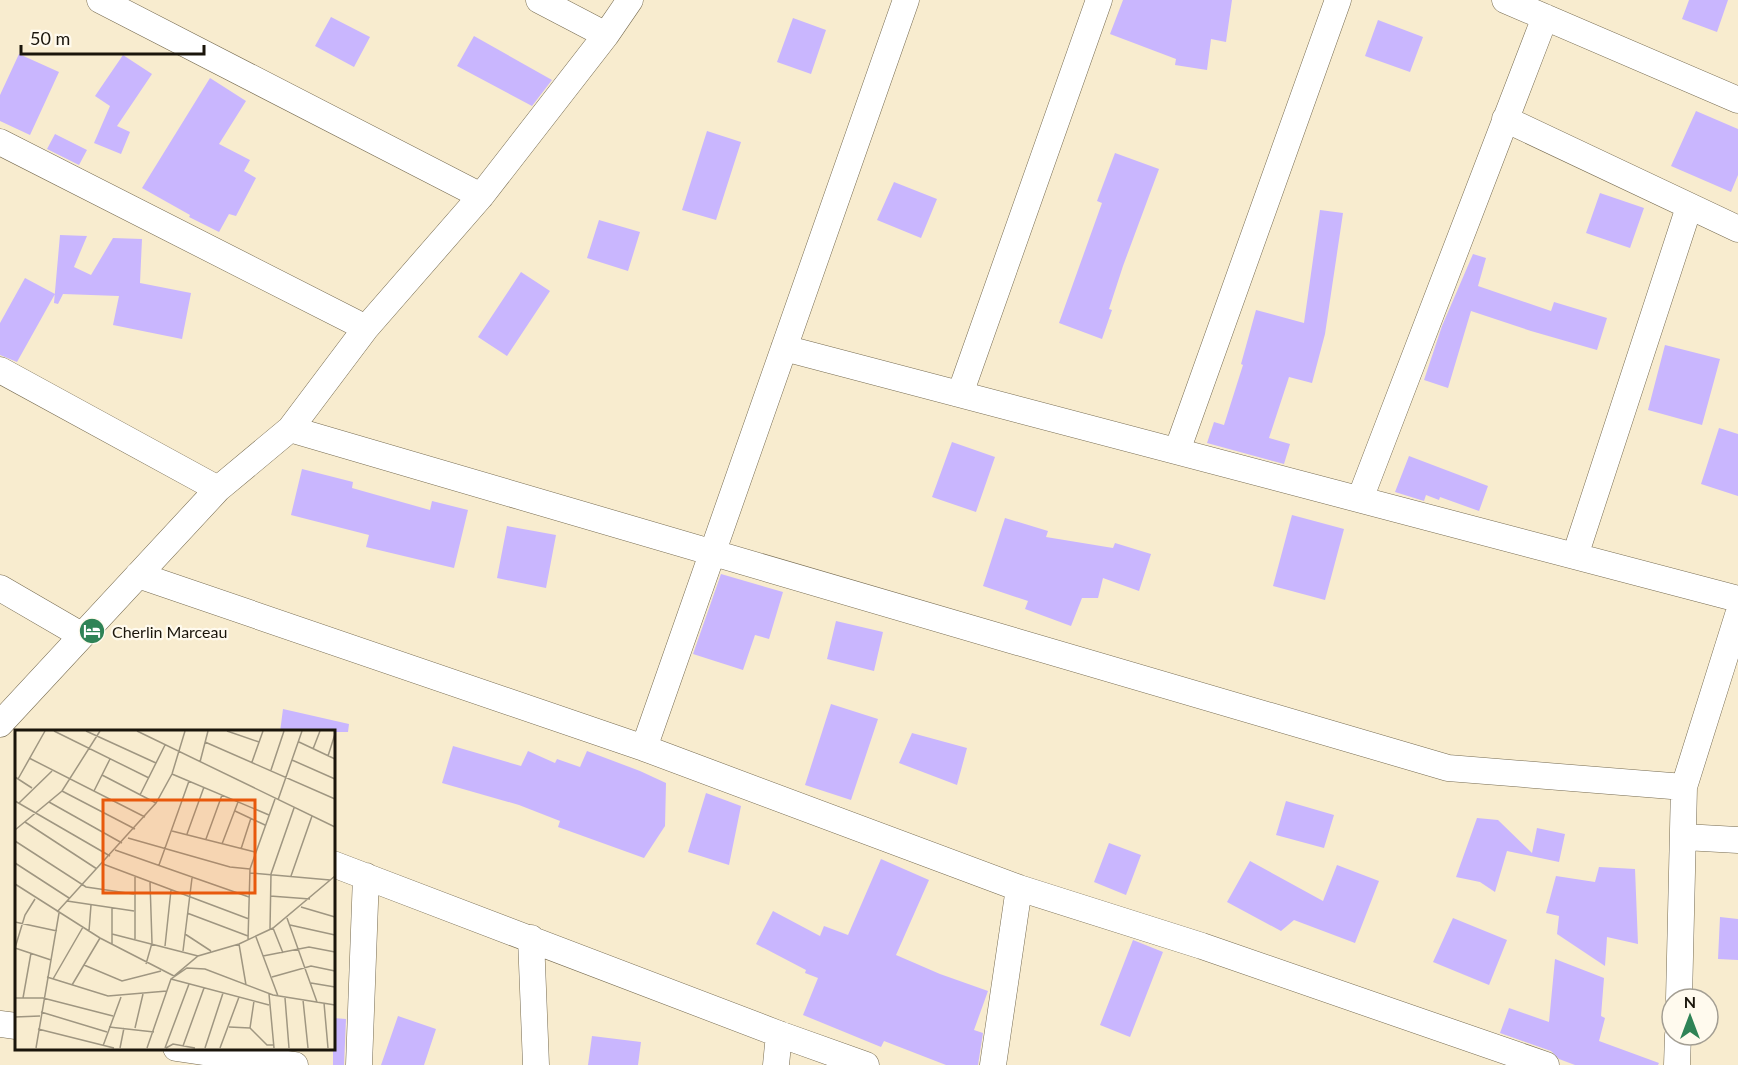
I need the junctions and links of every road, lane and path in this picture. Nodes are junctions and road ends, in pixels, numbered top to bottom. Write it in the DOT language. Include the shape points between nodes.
graph roads {
  1 [pos="100,0"];
  2 [pos="538,0"];
  3 [pos="630,0"];
  4 [pos="906,0"];
  5 [pos="1099,0"];
  6 [pos="1338,0"];
  7 [pos="1505,0"];
  8 [pos="1545,17"];
  9 [pos="606,35"];
  10 [pos="1738,100"];
  11 [pos="1505,119"];
  12 [pos="0,142"];
  13 [pos="481,196"];
  14 [pos="1689,207"];
  15 [pos="1738,229"];
  16 [pos="366,328"];
  17 [pos="784,348"];
  18 [pos="0,370"];
  19 [pos="960,394"];
  20 [pos="290,429"];
  21 [pos="1177,451"];
  22 [pos="218,489"];
  23 [pos="1360,499"];
  24 [pos="712,552"];
  25 [pos="1575,556"];
  26 [pos="138,575"];
  27 [pos="0,588"];
  28 [pos="1738,599"];
  29 [pos="1738,615"];
  30 [pos="81,635"];
  31 [pos="0,726"];
  32 [pos="15,734"];
  33 [pos="644,748"];
  34 [pos="1684,787"];
  35 [pos="1684,837"];
  36 [pos="1738,840"];
  37 [pos="334,864"];
  38 [pos="366,876"];
  39 [pos="1019,888"];
  40 [pos="531,938"];
  41 [pos="1679,987"];
  42 [pos="0,1024"];
  43 [pos="15,1026"];
  44 [pos="779,1034"];
  45 [pos="1678,1047"];
  46 [pos="190,1050"];
  47 [pos="295,1065"];
  48 [pos="359,1065"];
  49 [pos="536,1065"];
  50 [pos="776,1065"];
  51 [pos="866,1065"];
  52 [pos="993,1065"];
  53 [pos="1546,1065"];
  54 [pos="1677,1065"];
  1 -- 13 [label="street"];
  2 -- 9 [label="street"];
  3 -- 9 [label="street"];
  4 -- 17 [label="street"];
  5 -- 19 [label="street"];
  6 -- 21 [label="street"];
  7 -- 8 [label="street"];
  8 -- 10 [label="street"];
  8 -- 11 [label="street"];
  9 -- 13 [label="street"];
  11 -- 14 [label="street"];
  11 -- 23 [label="street"];
  12 -- 16 [label="street"];
  13 -- 16 [label="street"];
  14 -- 15 [label="street"];
  14 -- 25 [label="street"];
  16 -- 20 [label="street"];
  17 -- 19 [label="street"];
  17 -- 24 [label="street"];
  18 -- 22 [label="street"];
  19 -- 21 [label="street"];
  20 -- 22 [label="street"];
  20 -- 24 [label="street"];
  21 -- 23 [label="street"];
  22 -- 26 [label="street"];
  23 -- 25 [label="street"];
  24 -- 33 [label="street"];
  24 -- 34 [label="street" via="1448,768"];
  25 -- 28 [label="street"];
  26 -- 30 [label="street"];
  26 -- 33 [label="street"];
  27 -- 30 [label="street"];
  29 -- 34 [label="street"];
  30 -- 31 [label="street"];
  31 -- 32 [label="street"];
  33 -- 39 [label="street"];
  34 -- 35 [label="street"];
  35 -- 36 [label="street"];
  35 -- 41 [label="street"];
  37 -- 38 [label="street"];
  38 -- 40 [label="street"];
  38 -- 48 [label="street"];
  39 -- 52 [label="street"];
  39 -- 53 [label="street" via="1202,946"];
  40 -- 44 [label="street"];
  40 -- 49 [label="street"];
  42 -- 43 [label="street"];
  44 -- 50 [label="street"];
  44 -- 51 [label="street"];
  45 -- 54 [label="street"];
  46 -- 47 [label="street"];
}
